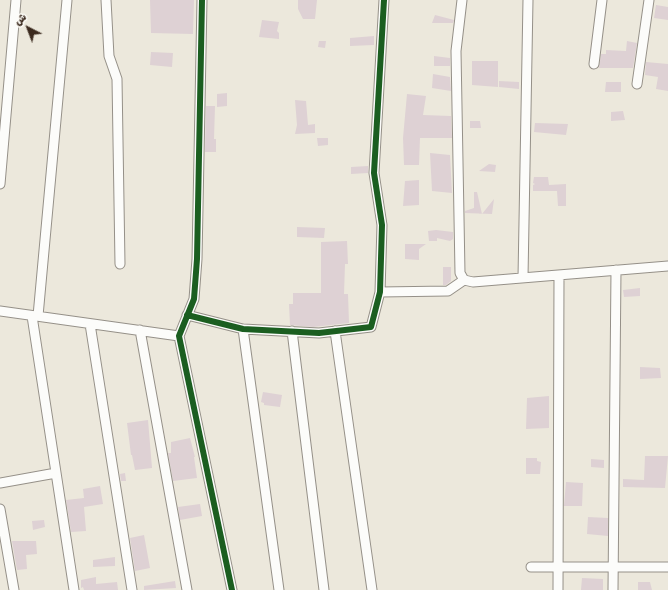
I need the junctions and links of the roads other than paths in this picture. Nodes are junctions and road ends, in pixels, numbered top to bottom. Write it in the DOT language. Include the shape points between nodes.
graph roads {
  1 [pos="16,0"];
  2 [pos="67,0"];
  3 [pos="106,0"];
  4 [pos="202,0"];
  5 [pos="384,0"];
  6 [pos="462,0"];
  7 [pos="528,0"];
  8 [pos="602,0"];
  9 [pos="650,0"];
  10 [pos="594,64"];
  11 [pos="637,84"];
  12 [pos="0,184"];
  13 [pos="120,264"];
  14 [pos="668,266"];
  15 [pos="616,270"];
  16 [pos="559,274"];
  17 [pos="523,277"];
  18 [pos="464,280"];
  19 [pos="380,292"];
  20 [pos="0,311"];
  21 [pos="187,315"];
  22 [pos="35,316"];
  23 [pos="90,324"];
  24 [pos="243,329"];
  25 [pos="140,330"];
  26 [pos="335,331"];
  27 [pos="292,332"];
  28 [pos="179,336"];
  29 [pos="56,473"];
  30 [pos="0,483"];
  31 [pos="0,509"];
  32 [pos="531,567"];
  33 [pos="558,567"];
  34 [pos="613,567"];
  35 [pos="668,568"];
  36 [pos="14,590"];
  37 [pos="74,590"];
  38 [pos="132,590"];
  39 [pos="187,590"];
  40 [pos="232,590"];
  41 [pos="279,590"];
  42 [pos="324,590"];
  43 [pos="372,590"];
  44 [pos="558,590"];
  45 [pos="613,590"];
  1 -- 12 [label="street"];
  2 -- 22 [label="street"];
  3 -- 13 [label="street" via="109,56 117,79"];
  4 -- 21 [label="street" via="197,259 194,298"];
  5 -- 19 [label="street" via="374,173 382,225"];
  6 -- 18 [label="street" via="456,51 460,273"];
  7 -- 17 [label="street"];
  8 -- 10 [label="street"];
  9 -- 11 [label="street"];
  14 -- 15 [label="street"];
  15 -- 16 [label="street"];
  15 -- 34 [label="street"];
  16 -- 17 [label="street"];
  16 -- 33 [label="street"];
  17 -- 18 [label="street" via="474,282"];
  18 -- 19 [label="street" via="448,291"];
  19 -- 26 [label="street" via="371,328"];
  20 -- 22 [label="street"];
  21 -- 24 [label="street"];
  21 -- 28 [label="street"];
  22 -- 23 [label="street"];
  22 -- 29 [label="street"];
  23 -- 25 [label="street"];
  23 -- 38 [label="street"];
  24 -- 27 [label="street"];
  24 -- 41 [label="street"];
  25 -- 28 [label="street"];
  25 -- 39 [label="street"];
  26 -- 27 [label="street"];
  26 -- 43 [label="street"];
  27 -- 42 [label="street"];
  28 -- 40 [label="street"];
  29 -- 30 [label="street"];
  29 -- 37 [label="street"];
  31 -- 36 [label="street"];
  32 -- 33 [label="street"];
  33 -- 34 [label="street"];
  33 -- 44 [label="street"];
  34 -- 35 [label="street"];
  34 -- 45 [label="street"];
}
